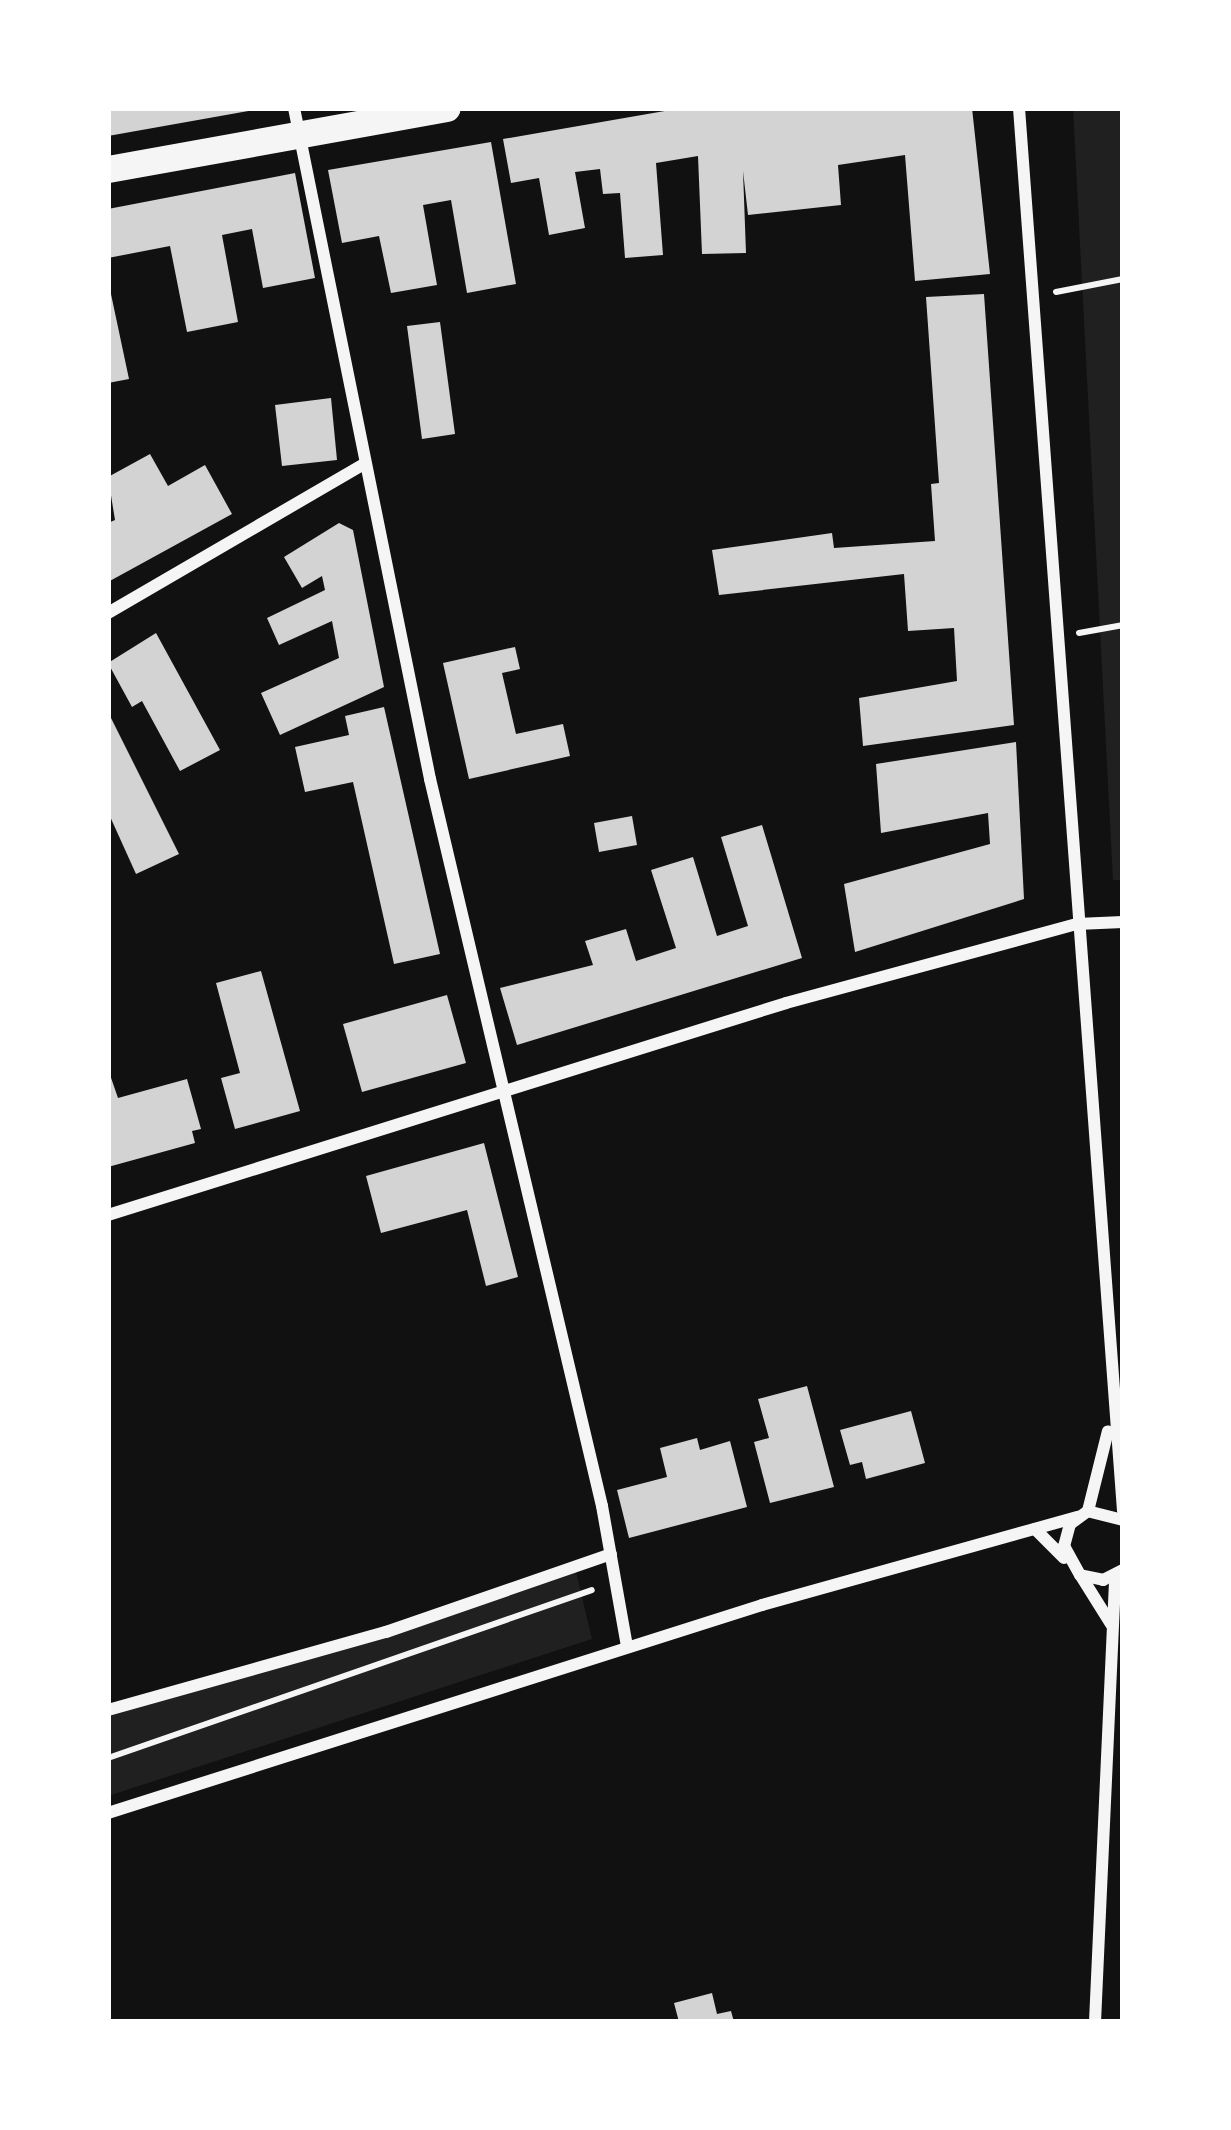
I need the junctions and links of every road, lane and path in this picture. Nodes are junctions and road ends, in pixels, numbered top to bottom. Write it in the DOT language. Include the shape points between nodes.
graph roads {
  1 [pos="447,108"];
  2 [pos="1019,108"];
  3 [pos="296,122"];
  4 [pos="108,169"];
  5 [pos="1123,279"];
  6 [pos="1033,296"];
  7 [pos="364,464"];
  8 [pos="108,613"];
  9 [pos="1123,625"];
  10 [pos="1058,636"];
  11 [pos="1123,922"];
  12 [pos="1078,924"];
  13 [pos="501,1094"];
  14 [pos="108,1215"];
  15 [pos="1111,1412"];
  16 [pos="1083,1514"];
  17 [pos="1123,1515"];
  18 [pos="1035,1529"];
  19 [pos="611,1554"];
  20 [pos="1076,1571"];
  21 [pos="1119,1573"];
  22 [pos="618,1581"];
  23 [pos="1115,1631"];
  24 [pos="627,1647"];
  25 [pos="108,1710"];
  26 [pos="108,1758"];
  27 [pos="108,1813"];
  28 [pos="1095,2022"];
  1 -- 3 [label="main road"];
  2 -- 6 [label="street"];
  3 -- 4 [label="main road"];
  3 -- 7 [label="street"];
  5 -- 6 [label="path"];
  6 -- 10 [label="street"];
  7 -- 8 [label="street"];
  7 -- 13 [label="street"];
  9 -- 10 [label="path"];
  10 -- 12 [label="street"];
  11 -- 12 [label="street"];
  12 -- 13 [label="street"];
  12 -- 15 [label="street"];
  13 -- 14 [label="street"];
  13 -- 19 [label="street"];
  15 -- 16 [label="street"];
  15 -- 17 [label="street"];
  16 -- 17 [label="street"];
  16 -- 18 [label="street"];
  16 -- 20 [label="street" via="1065,1535"];
  18 -- 20 [label="street"];
  18 -- 24 [label="street"];
  19 -- 22 [label="street"];
  19 -- 25 [label="street" via="386,1632"];
  20 -- 21 [label="street"];
  20 -- 23 [label="street"];
  21 -- 23 [label="street"];
  22 -- 24 [label="street"];
  22 -- 26 [label="path"];
  23 -- 28 [label="street"];
  24 -- 27 [label="street"];
}
